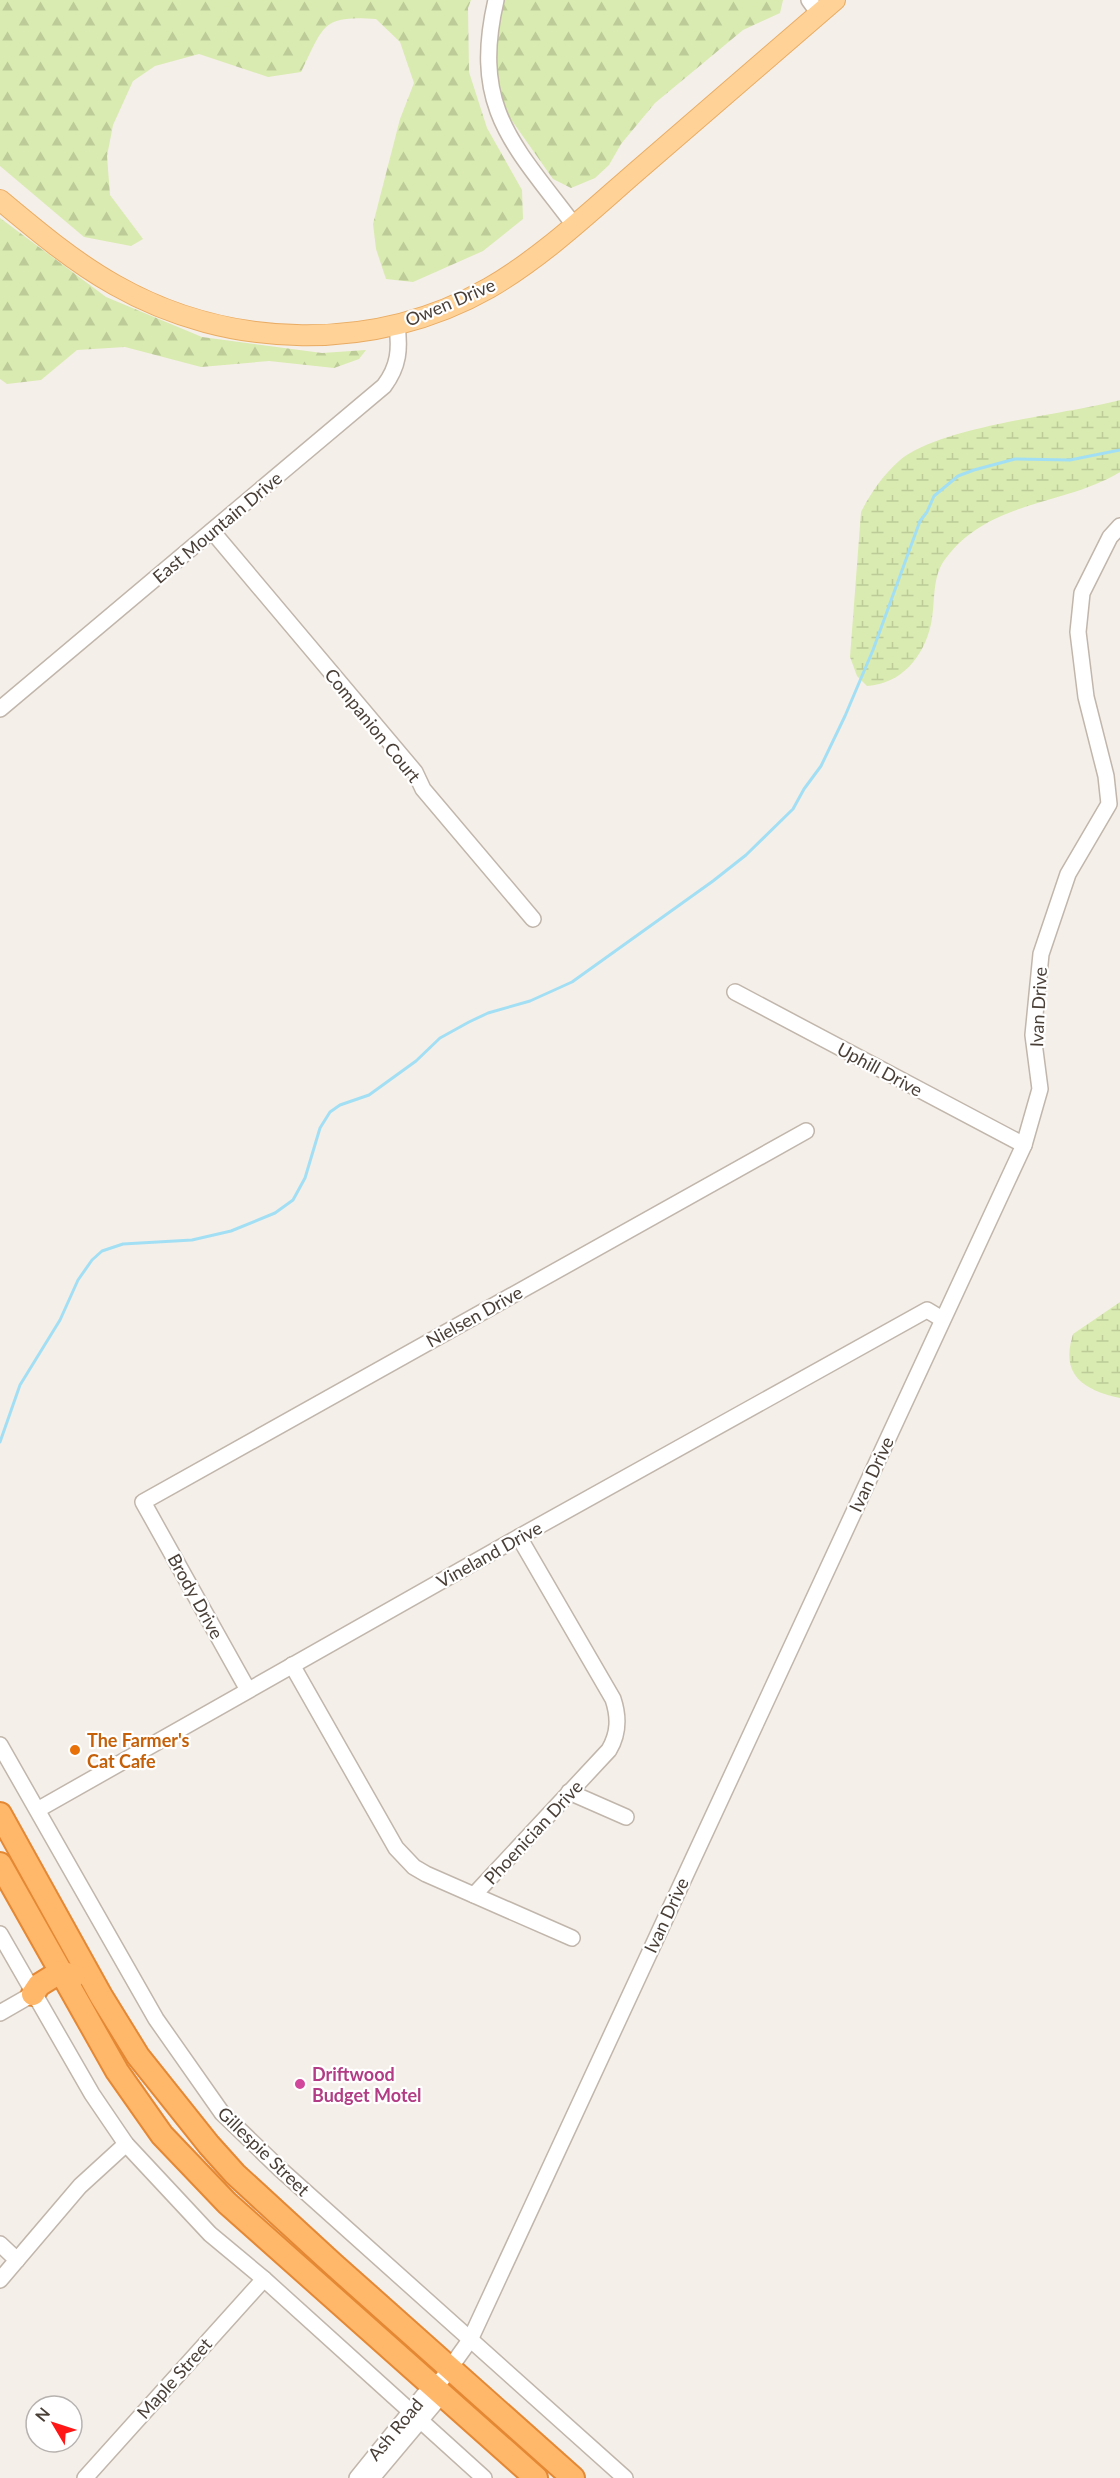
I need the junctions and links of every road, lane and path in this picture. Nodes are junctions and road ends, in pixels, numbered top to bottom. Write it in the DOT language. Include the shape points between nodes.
graph roads {
  1 [pos="496,0"];
  2 [pos="836,0"];
  3 [pos="814,7"];
  4 [pos="0,200"];
  5 [pos="574,225"];
  6 [pos="397,325"];
  7 [pos="1120,526"];
  8 [pos="212,531"];
  9 [pos="0,708"];
  10 [pos="533,919"];
  11 [pos="735,992"];
  12 [pos="806,1131"];
  13 [pos="1024,1145"];
  14 [pos="942,1318"];
  15 [pos="143,1502"];
  16 [pos="519,1537"];
  17 [pos="292,1665"];
  18 [pos="248,1690"];
  19 [pos="0,1745"];
  20 [pos="569,1792"];
  21 [pos="39,1809"];
  22 [pos="0,1814"];
  23 [pos="626,1817"];
  24 [pos="0,1864"];
  25 [pos="474,1895"];
  26 [pos="0,1934"];
  27 [pos="572,1938"];
  28 [pos="65,1981"];
  29 [pos="35,1993"];
  30 [pos="0,2013"];
  31 [pos="126,2144"];
  32 [pos="248,2186"];
  33 [pos="0,2244"];
  34 [pos="17,2260"];
  35 [pos="264,2279"];
  36 [pos="0,2280"];
  37 [pos="470,2340"];
  38 [pos="450,2369"];
  39 [pos="435,2389"];
  40 [pos="415,2416"];
  41 [pos="85,2478"];
  42 [pos="357,2478"];
  43 [pos="372,2478"];
  44 [pos="484,2478"];
  45 [pos="536,2478"];
  46 [pos="573,2478"];
  47 [pos="625,2478"];
  1 -- 5 [label="street" via="488,66 493,98 511,140"];
  2 -- 3 [label="main road, Owen Drive"];
  3 -- 5 [label="main road, Owen Drive"];
  4 -- 6 [label="main road, Owen Drive" via="71,257 117,286 206,323 290,336 344,334"];
  5 -- 6 [label="main road, Owen Drive" via="488,289 431,315"];
  6 -- 8 [label="street, East Mountain Drive" via="396,365 384,386"];
  7 -- 13 [label="street, Ivan Drive" via="1110,537 1082,593 1078,632 1086,697 1109,804 1068,874 1041,954 1033,1035 1040,1089"];
  8 -- 9 [label="street, East Mountain Drive"];
  8 -- 10 [label="street, Companion Court"];
  11 -- 13 [label="street, Uphill Drive"];
  12 -- 15 [label="street, Nielsen Drive"];
  13 -- 14 [label="street, Ivan Drive"];
  14 -- 16 [label="street, Vineland Drive" via="927,1310"];
  14 -- 37 [label="street, Ivan Drive"];
  15 -- 18 [label="street, Brody Drive"];
  16 -- 17 [label="street, Vineland Drive"];
  16 -- 20 [label="street, Phoenician Drive" via="617,1710 614,1742"];
  17 -- 18 [label="street, Vineland Drive"];
  17 -- 25 [label="street, Phoenician Drive" via="396,1848 414,1867"];
  18 -- 21 [label="street, Vineland Drive"];
  19 -- 21 [label="street, Gillespie Street"];
  20 -- 23 [label="street"];
  20 -- 25 [label="street, Phoenician Drive"];
  21 -- 37 [label="street, Gillespie Street" via="156,2019 222,2113"];
  22 -- 32 [label="highway" via="138,2056 177,2108"];
  24 -- 28 [label="highway"];
  25 -- 27 [label="street"];
  26 -- 29 [label="street"];
  28 -- 29 [label="highway" via="39,1984"];
  28 -- 32 [label="highway" via="70,1973 81,1982 128,2062 175,2125 231,2180"];
  28 -- 39 [label="highway" via="140,2104 193,2170"];
  29 -- 30 [label="street"];
  29 -- 31 [label="street" via="92,2094"];
  31 -- 34 [label="street" via="80,2186"];
  31 -- 35 [label="street" via="210,2234"];
  32 -- 38 [label="highway"];
  33 -- 34 [label="street"];
  34 -- 36 [label="street"];
  35 -- 40 [label="street"];
  35 -- 41 [label="street, Maple Street"];
  37 -- 38 [label="street, Ivan Drive"];
  37 -- 47 [label="street, Gillespie Street"];
  38 -- 39 [label="street, Ivan Drive"];
  38 -- 46 [label="highway"];
  39 -- 40 [label="street, Ash Road" via="424,2395"];
  39 -- 45 [label="highway"];
  40 -- 42 [label="street, Ash Road"];
  40 -- 43 [label="street, Ash Road"];
  40 -- 44 [label="street"];
}
